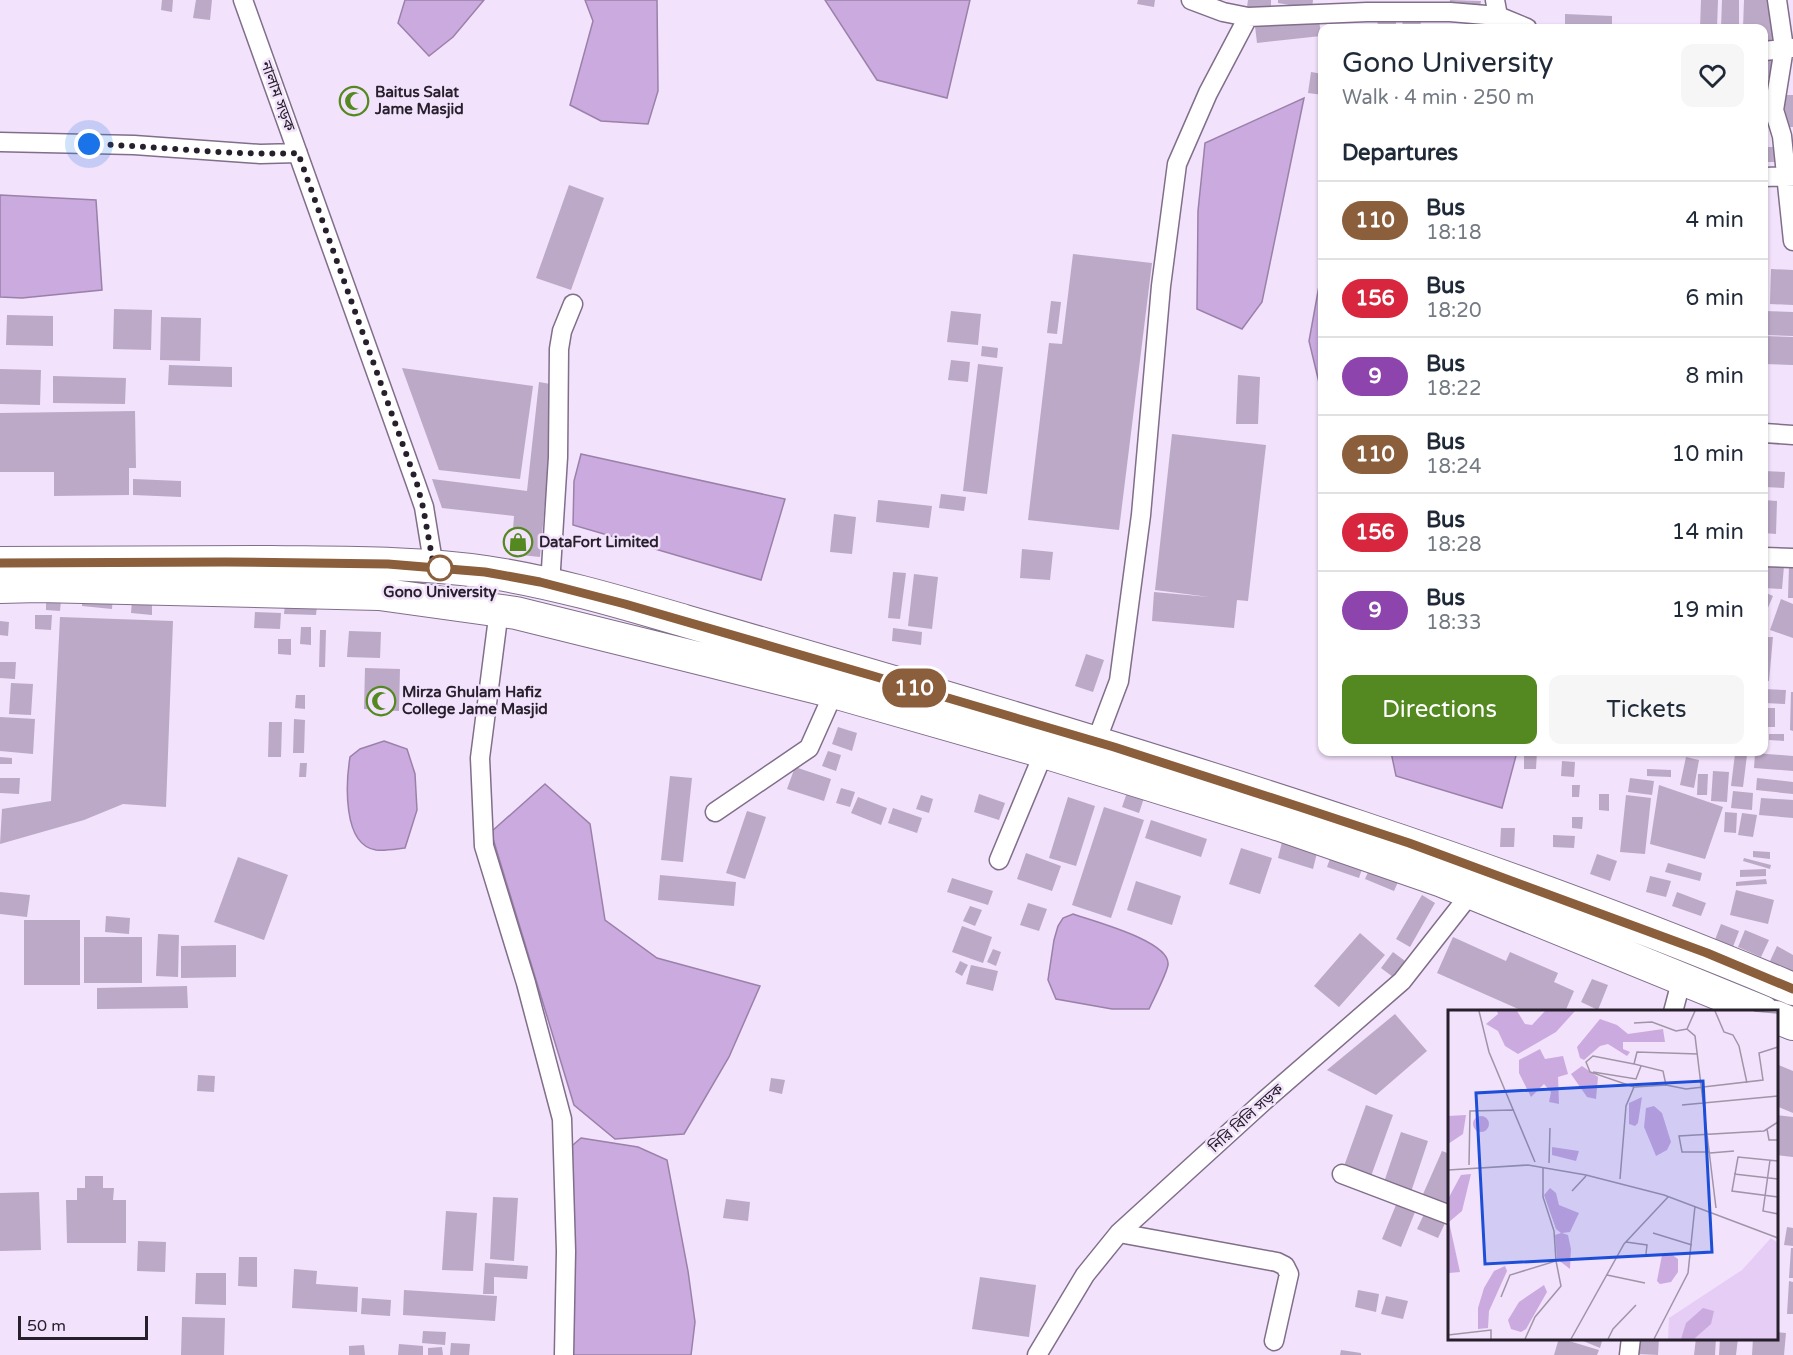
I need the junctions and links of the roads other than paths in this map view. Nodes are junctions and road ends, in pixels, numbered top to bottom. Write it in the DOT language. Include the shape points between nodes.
graph roads {
  1 [pos="243,0"];
  2 [pos="1191,0"];
  3 [pos="1777,0"];
  4 [pos="1496,8"];
  5 [pos="1248,17"];
  6 [pos="1521,24"];
  7 [pos="1789,48"];
  8 [pos="1768,51"];
  9 [pos="0,142"];
  10 [pos="298,153"];
  11 [pos="1790,176"];
  12 [pos="1768,177"];
  13 [pos="1793,241"];
  14 [pos="573,304"];
  15 [pos="1768,433"];
  16 [pos="1793,435"];
  17 [pos="1768,557"];
  18 [pos="1793,558"];
  19 [pos="0,563"];
  20 [pos="434,568"];
  21 [pos="550,585"];
  22 [pos="0,587"];
  23 [pos="499,610"];
  24 [pos="834,692"];
  25 [pos="1096,742"];
  26 [pos="1044,752"];
  27 [pos="715,812"];
  28 [pos="999,860"];
  29 [pos="1471,893"];
  30 [pos="1682,978"];
  31 [pos="1793,989"];
  32 [pos="1673,1010"];
  33 [pos="1761,1010"];
  34 [pos="1778,1018"];
  35 [pos="1793,1024"];
  36 [pos="1342,1174"];
  37 [pos="1448,1215"];
  38 [pos="1119,1233"];
  39 [pos="1631,1340"];
  40 [pos="1274,1341"];
  41 [pos="564,1355"];
  42 [pos="1037,1355"];
  43 [pos="1629,1355"];
  1 -- 10 [label="street, নালাম সড়ক"];
  2 -- 5 [label="street"];
  3 -- 7 [label="street"];
  4 -- 5 [label="street"];
  4 -- 6 [label="street"];
  5 -- 25 [label="street" via="1177,164 1161,286 1141,515 1119,681"];
  7 -- 8 [label="street"];
  7 -- 11 [label="street" via="1774,110"];
  9 -- 10 [label="street"];
  10 -- 20 [label="street, নালাম সড়ক" via="417,484"];
  11 -- 12 [label="street"];
  11 -- 13 [label="street"];
  14 -- 21 [label="street" via="559,349 558,457"];
  15 -- 16 [label="street"];
  17 -- 18 [label="street"];
  19 -- 20 [label="highway" via="312,562"];
  20 -- 21 [label="highway" via="485,572"];
  21 -- 25 [label="highway"];
  22 -- 23 [label="highway" via="380,594"];
  23 -- 24 [label="highway"];
  23 -- 41 [label="street" via="480,758 484,846 562,1119"];
  24 -- 26 [label="highway"];
  24 -- 27 [label="street" via="809,748"];
  25 -- 31 [label="highway" via="1409,843 1707,953"];
  26 -- 28 [label="street"];
  26 -- 29 [label="highway" via="1280,825"];
  29 -- 30 [label="highway"];
  29 -- 38 [label="street, নিরি বিলি সড়ক" via="1402,981"];
  30 -- 32 [label="street"];
  30 -- 33 [label="highway"];
  34 -- 35 [label="highway"];
  36 -- 37 [label="street"];
  38 -- 40 [label="street" via="1285,1266 1289,1274"];
  38 -- 42 [label="street, নিরি বিলি সড়ক" via="1084,1275"];
  39 -- 43 [label="street"];
}
